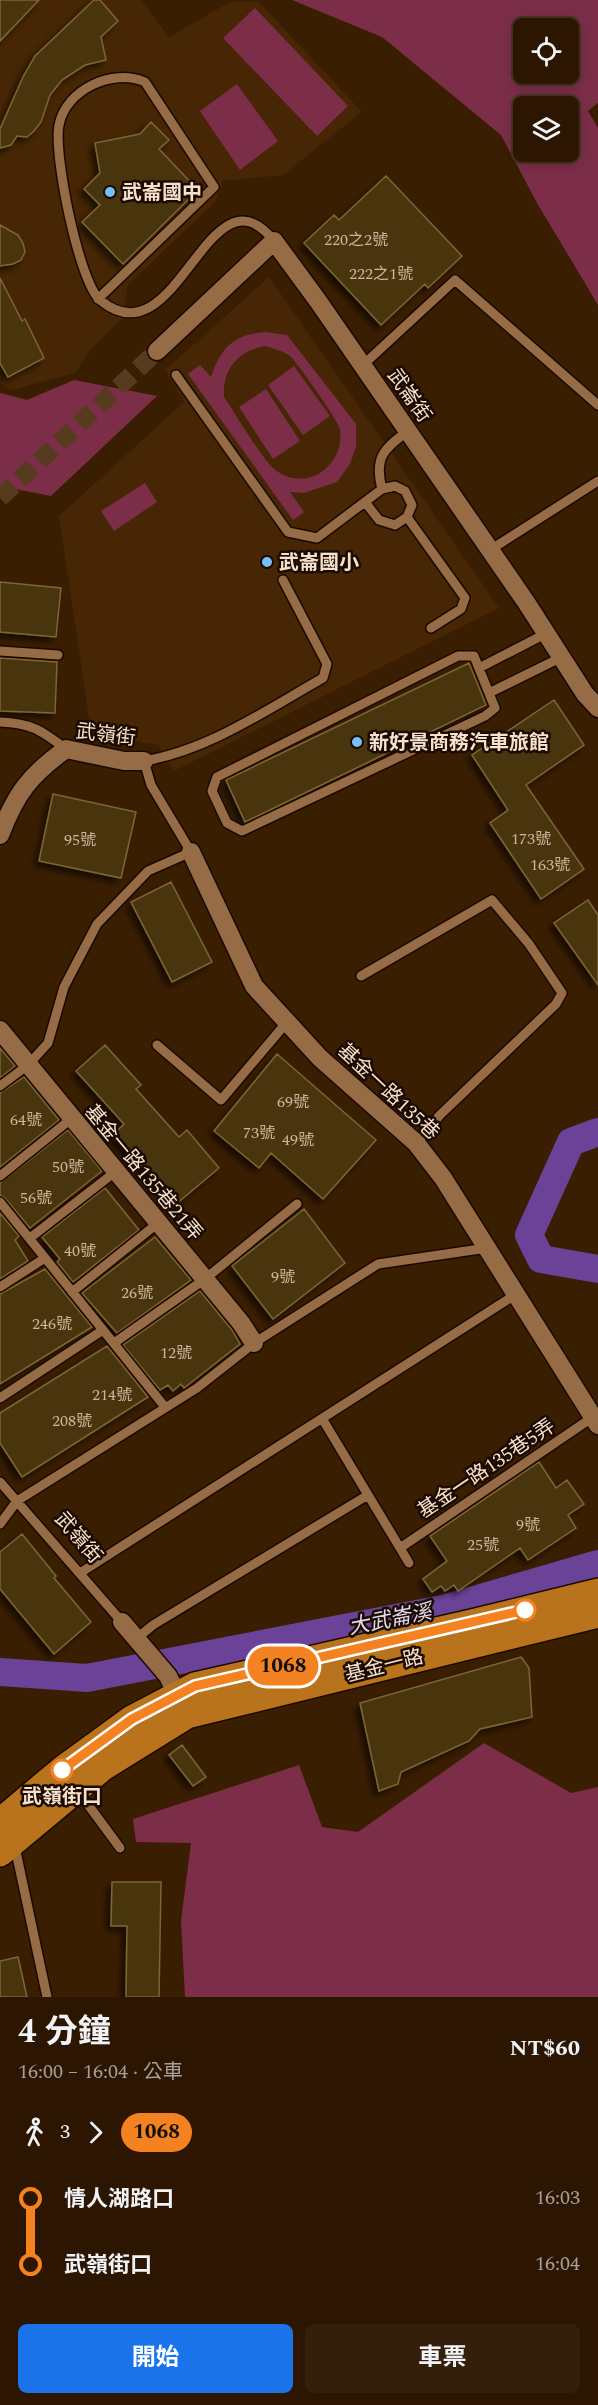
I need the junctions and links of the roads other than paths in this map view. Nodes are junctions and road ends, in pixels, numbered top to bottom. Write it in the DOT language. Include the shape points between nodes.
graph roads {
  1 [pos="274,241"];
  2 [pos="99,299"];
  3 [pos="157,351"];
  4 [pos="363,365"];
  5 [pos="176,375"];
  6 [pos="598,405"];
  7 [pos="408,431"];
  8 [pos="598,481"];
  9 [pos="382,489"];
  10 [pos="365,502"];
  11 [pos="407,517"];
  12 [pos="490,550"];
  13 [pos="284,580"];
  14 [pos="431,628"];
  15 [pos="547,633"];
  16 [pos="0,651"];
  17 [pos="58,655"];
  18 [pos="562,657"];
  19 [pos="479,668"];
  20 [pos="491,692"];
  21 [pos="598,708"];
  22 [pos="0,722"];
  23 [pos="66,749"];
  24 [pos="144,761"];
  25 [pos="0,835"];
  26 [pos="191,852"];
  27 [pos="361,976"];
  28 [pos="287,1022"];
  29 [pos="0,1030"];
  30 [pos="157,1046"];
  31 [pos="28,1065"];
  32 [pos="0,1086"];
  33 [pos="71,1119"];
  34 [pos="416,1143"];
  35 [pos="115,1172"];
  36 [pos="0,1176"];
  37 [pos="0,1202"];
  38 [pos="297,1204"];
  39 [pos="158,1223"];
  40 [pos="30,1238"];
  41 [pos="487,1248"];
  42 [pos="45,1258"];
  43 [pos="205,1279"];
  44 [pos="0,1287"];
  45 [pos="72,1292"];
  46 [pos="515,1295"];
  47 [pos="103,1330"];
  48 [pos="254,1342"];
  49 [pos="114,1343"];
  50 [pos="0,1398"];
  51 [pos="165,1407"];
  52 [pos="323,1420"];
  53 [pos="596,1421"];
  54 [pos="0,1482"];
  55 [pos="368,1495"];
  56 [pos="17,1501"];
  57 [pos="0,1524"];
  58 [pos="400,1548"];
  59 [pos="409,1563"];
  60 [pos="80,1573"];
  61 [pos="598,1592"];
  62 [pos="598,1614"];
  63 [pos="122,1622"];
  64 [pos="136,1640"];
  65 [pos="177,1695"];
  66 [pos="77,1789"];
  67 [pos="5,1839"];
  68 [pos="120,1848"];
  69 [pos="47,1997"];
  1 -- 2 [label="lane" via="264,229 249,222 228,223 208,241 187,274 163,299 139,312 119,311"];
  1 -- 3 [label="street"];
  1 -- 4 [label="street, 武崙街"];
  2 -- 2 [label="lane" via="214,187 145,82 130,76 94,82 71,102 59,123 57,146 78,257"];
  4 -- 6 [label="lane" via="455,280"];
  4 -- 7 [label="street, 武崙街"];
  5 -- 10 [label="lane" via="288,532 317,538"];
  7 -- 9 [label="lane" via="390,444 380,458 377,472"];
  7 -- 12 [label="street, 武崙街"];
  8 -- 12 [label="lane"];
  9 -- 10 [label="lane"];
  9 -- 11 [label="lane" via="394,486 405,490 412,506"];
  10 -- 11 [label="lane" via="379,520 395,525"];
  11 -- 14 [label="lane" via="465,598 461,609"];
  12 -- 15 [label="street, 武崙街"];
  13 -- 24 [label="lane" via="327,664 323,678 204,743 172,756"];
  15 -- 18 [label="street, 武崙街"];
  15 -- 19 [label="lane"];
  16 -- 17 [label="lane"];
  18 -- 20 [label="lane"];
  18 -- 21 [label="street, 武崙街"];
  19 -- 20 [label="lane"];
  19 -- 20 [label="lane" via="474,656 458,656 217,777 212,791 227,823 242,831 484,716 495,708"];
  22 -- 23 [label="lane" via="38,728"];
  23 -- 24 [label="street, 武嶺街" via="124,761"];
  23 -- 25 [label="street, 武嶺街" via="27,780 11,805"];
  24 -- 26 [label="lane" via="151,785"];
  26 -- 28 [label="street, 基金一路135巷" via="254,986"];
  26 -- 31 [label="lane" via="147,871 97,924 64,987 48,1043"];
  27 -- 34 [label="lane" via="492,900 529,944 562,993 556,1004"];
  28 -- 30 [label="lane" via="221,1100"];
  28 -- 34 [label="street, 基金一路135巷" via="320,1058"];
  29 -- 31 [label="street, 基金一路135巷21弄"];
  31 -- 32 [label="lane"];
  31 -- 33 [label="street, 基金一路135巷21弄"];
  33 -- 35 [label="street, 基金一路135巷21弄"];
  33 -- 36 [label="lane"];
  34 -- 41 [label="street, 基金一路135巷"];
  35 -- 39 [label="street, 基金一路135巷21弄"];
  35 -- 40 [label="lane"];
  37 -- 40 [label="lane"];
  38 -- 43 [label="lane"];
  39 -- 43 [label="street, 基金一路135巷21弄"];
  39 -- 45 [label="lane"];
  40 -- 42 [label="lane"];
  41 -- 46 [label="street, 基金一路135巷"];
  41 -- 48 [label="lane" via="378,1264"];
  42 -- 44 [label="lane"];
  42 -- 45 [label="lane"];
  43 -- 48 [label="street, 基金一路135巷21弄"];
  43 -- 49 [label="lane"];
  45 -- 47 [label="lane"];
  46 -- 52 [label="lane"];
  46 -- 53 [label="street, 基金一路135巷"];
  47 -- 49 [label="lane"];
  47 -- 50 [label="lane"];
  48 -- 51 [label="lane"];
  49 -- 51 [label="lane"];
  51 -- 56 [label="lane"];
  52 -- 55 [label="lane"];
  52 -- 60 [label="lane"];
  53 -- 58 [label="lane, 基金一路135巷5弄"];
  54 -- 56 [label="lane, 武嶺街"];
  55 -- 58 [label="lane"];
  55 -- 64 [label="lane" via="153,1625"];
  56 -- 57 [label="lane"];
  56 -- 60 [label="lane, 武嶺街"];
  58 -- 59 [label="lane"];
  60 -- 63 [label="lane, 武嶺街"];
  61 -- 65 [label="main road, 基金一路" via="195,1686"];
  62 -- 65 [label="main road, 基金一路"];
  63 -- 64 [label="street"];
  64 -- 65 [label="street"];
  65 -- 66 [label="main road, 基金一路"];
  65 -- 67 [label="main road, 基金一路" via="123,1725 62,1770"];
  66 -- 67 [label="main road, 基金一路"];
  66 -- 68 [label="lane"];
  67 -- 69 [label="lane"];
}
